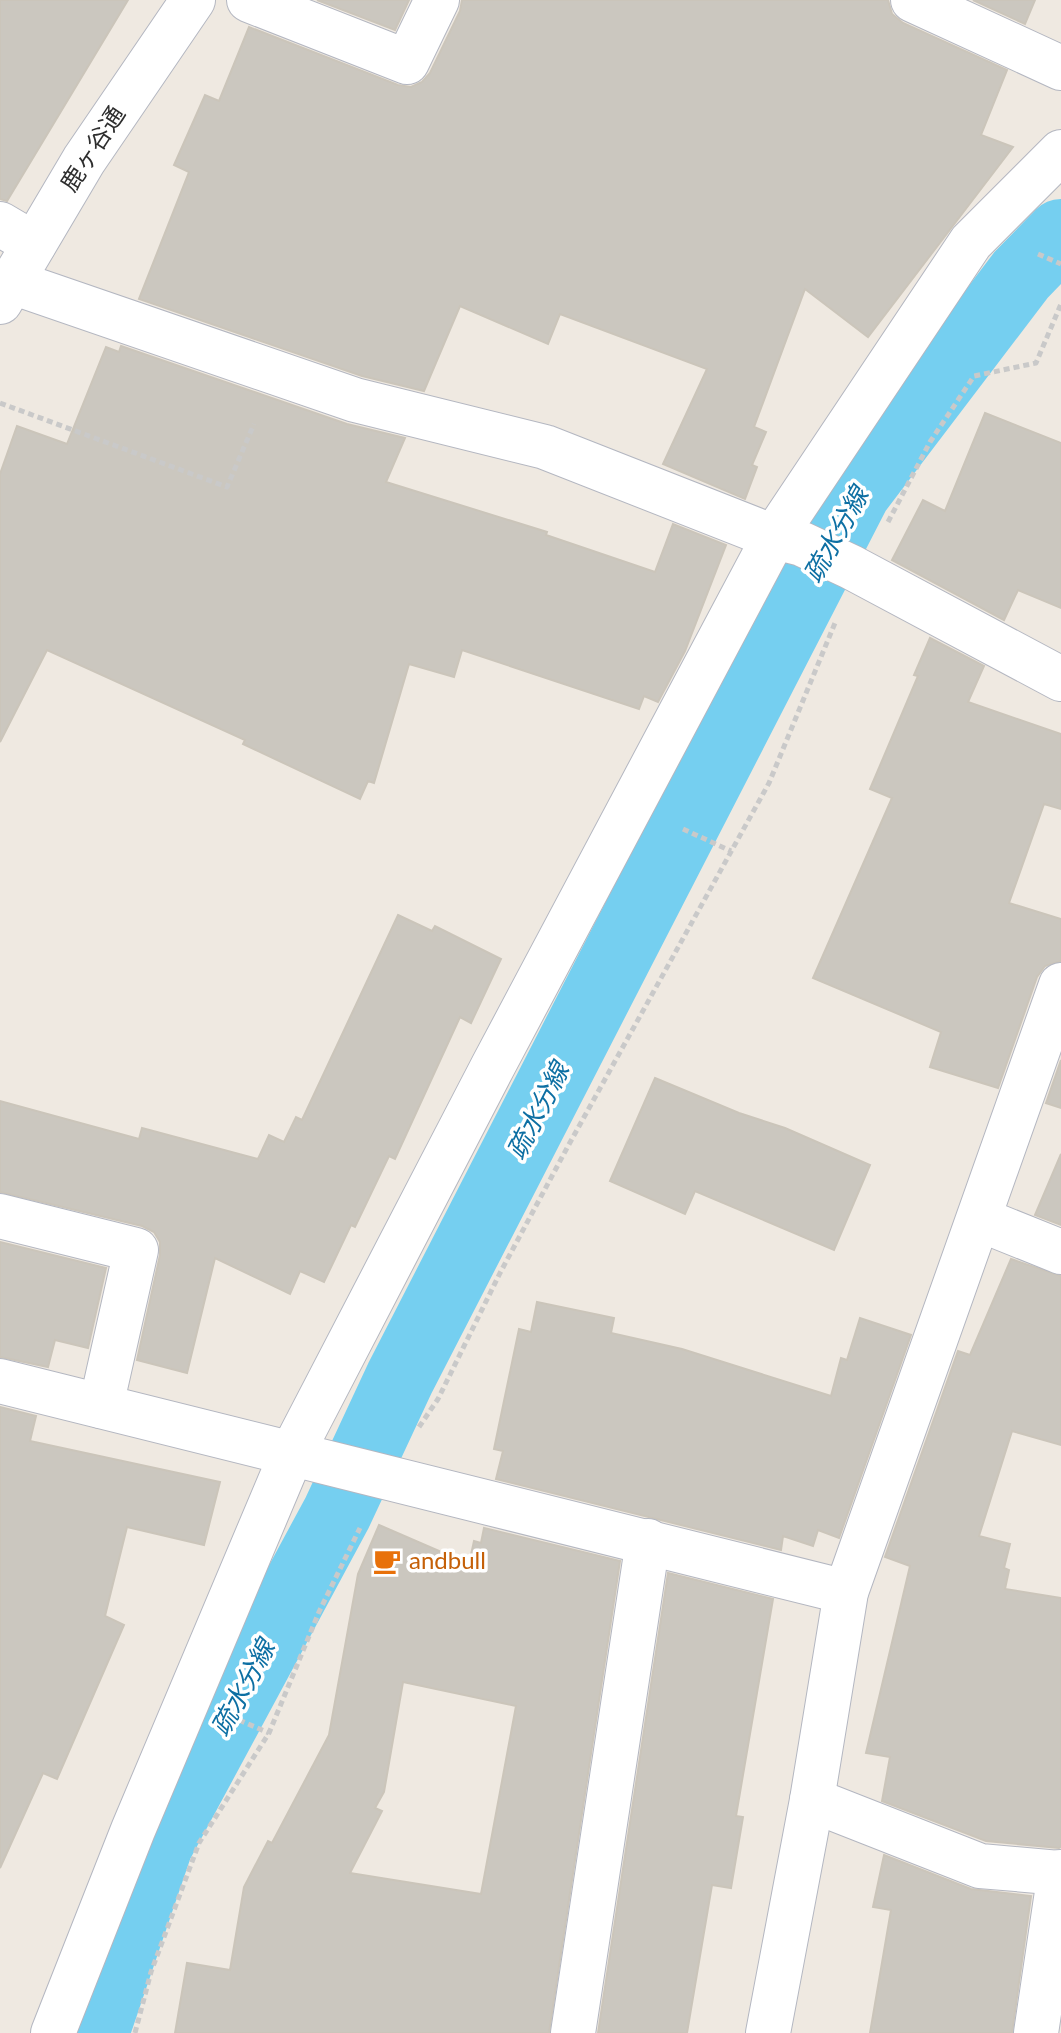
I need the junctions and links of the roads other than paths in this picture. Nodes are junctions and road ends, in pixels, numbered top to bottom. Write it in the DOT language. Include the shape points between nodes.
graph roads {
  1 [pos="193,0"];
  2 [pos="249,0"];
  3 [pos="437,0"];
  4 [pos="913,0"];
  5 [pos="964,10"];
  6 [pos="1061,68"];
  7 [pos="1061,152"];
  8 [pos="17,234"];
  9 [pos="6,292"];
  10 [pos="788,541"];
  11 [pos="1061,679"];
  12 [pos="1061,985"];
  13 [pos="0,1216"];
  14 [pos="979,1219"];
  15 [pos="1061,1252"];
  16 [pos="0,1381"];
  17 [pos="101,1406"];
  18 [pos="292,1453"];
  19 [pos="648,1541"];
  20 [pos="846,1592"];
  21 [pos="812,1800"];
  22 [pos="1061,1872"];
  23 [pos="53,2033"];
  24 [pos="573,2033"];
  25 [pos="768,2033"];
  26 [pos="1036,2033"];
  1 -- 8 [label="street, 鹿ヶ谷通" via="84,160"];
  2 -- 3 [label="street" via="407,62"];
  4 -- 5 [label="street"];
  5 -- 6 [label="street"];
  7 -- 10 [label="street" via="971,242"];
  8 -- 9 [label="street, 鹿ヶ谷通"];
  9 -- 10 [label="street" via="355,400 545,447"];
  10 -- 11 [label="street" via="856,570"];
  10 -- 18 [label="street" via="493,1066"];
  12 -- 14 [label="street"];
  13 -- 17 [label="street" via="136,1250"];
  14 -- 15 [label="street"];
  14 -- 20 [label="street"];
  16 -- 17 [label="street"];
  17 -- 18 [label="street"];
  18 -- 19 [label="street"];
  18 -- 23 [label="street"];
  19 -- 20 [label="street"];
  19 -- 24 [label="street"];
  20 -- 21 [label="street"];
  21 -- 22 [label="street" via="980,1866"];
  21 -- 25 [label="street"];
  22 -- 26 [label="street"];
}
